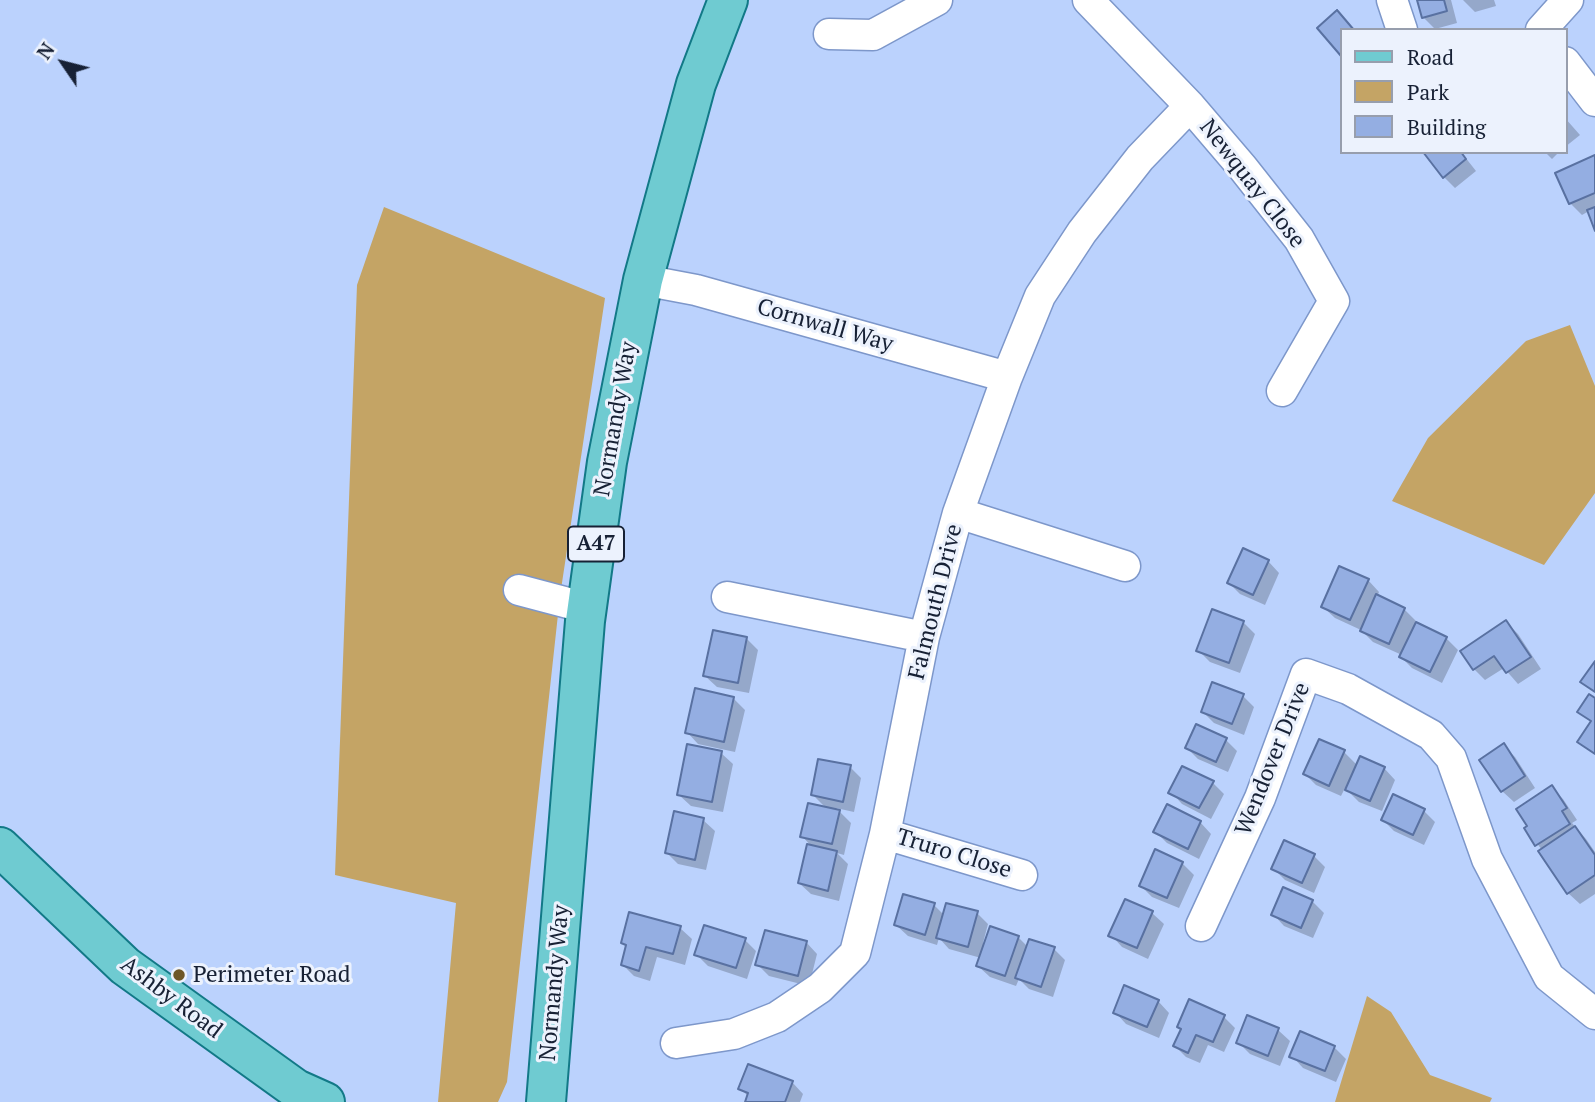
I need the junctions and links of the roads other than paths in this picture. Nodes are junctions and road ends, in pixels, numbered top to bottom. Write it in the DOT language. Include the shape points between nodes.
graph roads {
  1 [pos="728,0"];
  2 [pos="1088,0"];
  3 [pos="1392,0"];
  4 [pos="1568,0"];
  5 [pos="927,5"];
  6 [pos="1401,28"];
  7 [pos="1543,28"];
  8 [pos="829,34"];
  9 [pos="1567,65"];
  10 [pos="1595,101"];
  11 [pos="1190,106"];
  12 [pos="643,280"];
  13 [pos="1007,377"];
  14 [pos="1282,391"];
  15 [pos="958,513"];
  16 [pos="1125,566"];
  17 [pos="519,590"];
  18 [pos="727,597"];
  19 [pos="587,608"];
  20 [pos="924,637"];
  21 [pos="885,834"];
  22 [pos="0,848"];
  23 [pos="1022,875"];
  24 [pos="1201,926"];
  25 [pos="1595,1014"];
  26 [pos="676,1044"];
  27 [pos="325,1102"];
  28 [pos="545,1102"];
  1 -- 12 [label="main road, Normandy Way / A47" via="696,84"];
  2 -- 11 [label="street, Newquay Close"];
  3 -- 6 [label="street"];
  4 -- 7 [label="street"];
  5 -- 8 [label="street" via="873,35"];
  9 -- 10 [label="street"];
  11 -- 13 [label="street, Falmouth Drive" via="1082,232 1040,296"];
  11 -- 14 [label="street, Newquay Close" via="1299,239 1334,301"];
  12 -- 13 [label="street, Cornwall Way" via="696,290"];
  12 -- 19 [label="main road, Normandy Way / A47" via="607,461"];
  13 -- 15 [label="street, Falmouth Drive"];
  15 -- 16 [label="street"];
  15 -- 20 [label="street, Falmouth Drive"];
  17 -- 19 [label="street"];
  18 -- 20 [label="street"];
  19 -- 28 [label="main road, Normandy Way / A47"];
  20 -- 21 [label="street, Falmouth Drive"];
  21 -- 23 [label="street, Truro Close"];
  21 -- 26 [label="street, Falmouth Drive" via="855,953 820,988 777,1017 734,1034"];
  22 -- 27 [label="main road, Ashby Road" via="125,966 296,1089"];
  24 -- 25 [label="street, Wendover Drive" via="1260,798 1306,674 1348,688 1431,735 1451,758 1487,859 1549,977"];
}
